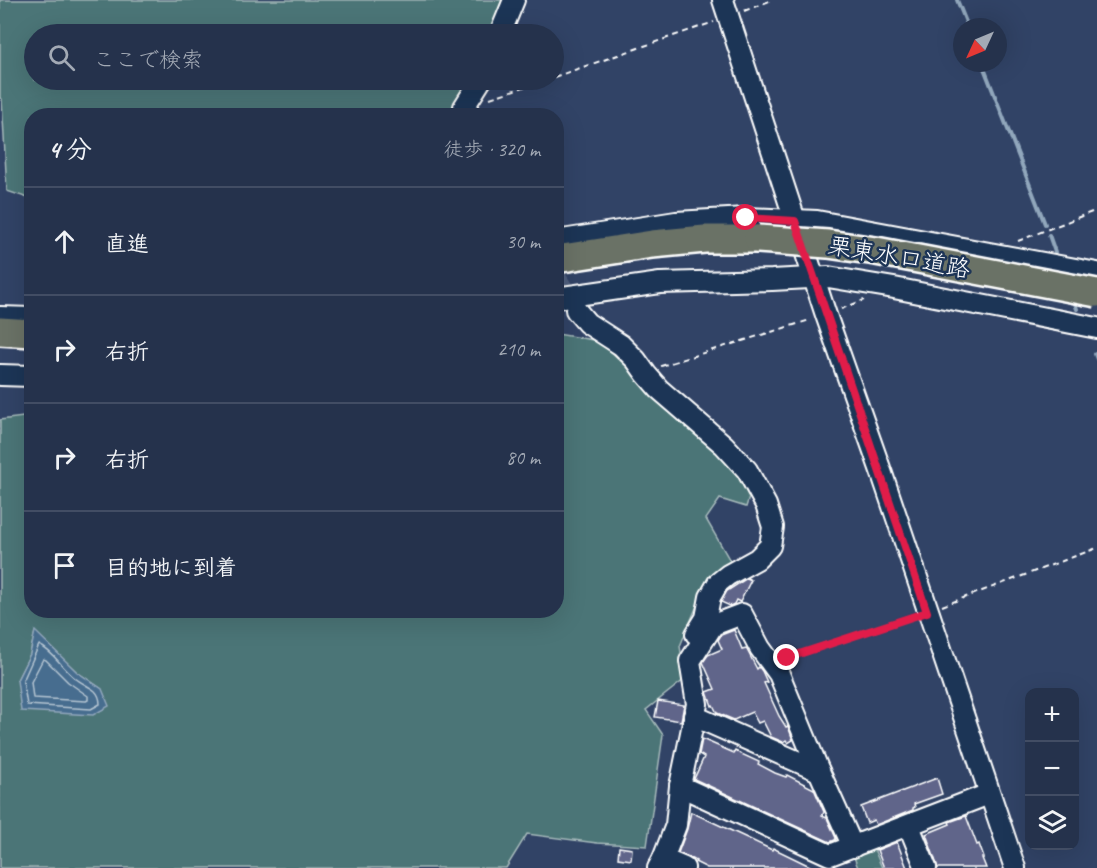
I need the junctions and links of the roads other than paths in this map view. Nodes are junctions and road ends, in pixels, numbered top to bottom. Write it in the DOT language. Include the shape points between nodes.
graph roads {
  1 [pos="514,0"];
  2 [pos="726,9"];
  3 [pos="504,24"];
  4 [pos="475,90"];
  5 [pos="465,108"];
  6 [pos="795,221"];
  7 [pos="564,240"];
  8 [pos="564,258"];
  9 [pos="1097,273"];
  10 [pos="813,277"];
  11 [pos="1097,293"];
  12 [pos="564,297"];
  13 [pos="576,310"];
  14 [pos="0,316"];
  15 [pos="24,318"];
  16 [pos="1097,328"];
  17 [pos="0,331"];
  18 [pos="24,332"];
  19 [pos="0,375"];
  20 [pos="24,376"];
  21 [pos="690,661"];
  22 [pos="694,716"];
  23 [pos="819,771"];
  24 [pos="680,786"];
  25 [pos="990,794"];
  26 [pos="909,826"];
  27 [pos="853,846"];
  28 [pos="661,863"];
  29 [pos="684,868"];
  30 [pos="926,868"];
  31 [pos="1015,868"];
  1 -- 3 [label="street"];
  2 -- 6 [label="street"];
  4 -- 5 [label="street"];
  6 -- 7 [label="street" via="746,218 676,222"];
  6 -- 9 [label="street" via="818,221"];
  6 -- 10 [label="street"];
  8 -- 11 [label="highway, 栗東水口道路, bridge" via="652,244 758,239 876,251"];
  10 -- 12 [label="street" via="660,283"];
  10 -- 16 [label="street" via="894,288"];
  10 -- 25 [label="street"];
  13 -- 21 [label="street" via="587,323 621,345 659,388 747,470 773,527 770,546 757,559 718,583 710,597 706,618 689,644"];
  14 -- 15 [label="street"];
  17 -- 18 [label="highway"];
  19 -- 20 [label="street"];
  21 -- 22 [label="street" via="697,704"];
  21 -- 23 [label="street" via="713,625 742,614 779,674"];
  22 -- 23 [label="street"];
  22 -- 24 [label="street"];
  23 -- 27 [label="street"];
  24 -- 27 [label="street" via="830,855"];
  24 -- 28 [label="street" via="676,825"];
  25 -- 26 [label="street"];
  25 -- 31 [label="street"];
  26 -- 27 [label="street"];
  26 -- 30 [label="street"];
  28 -- 29 [label="street"];
}
